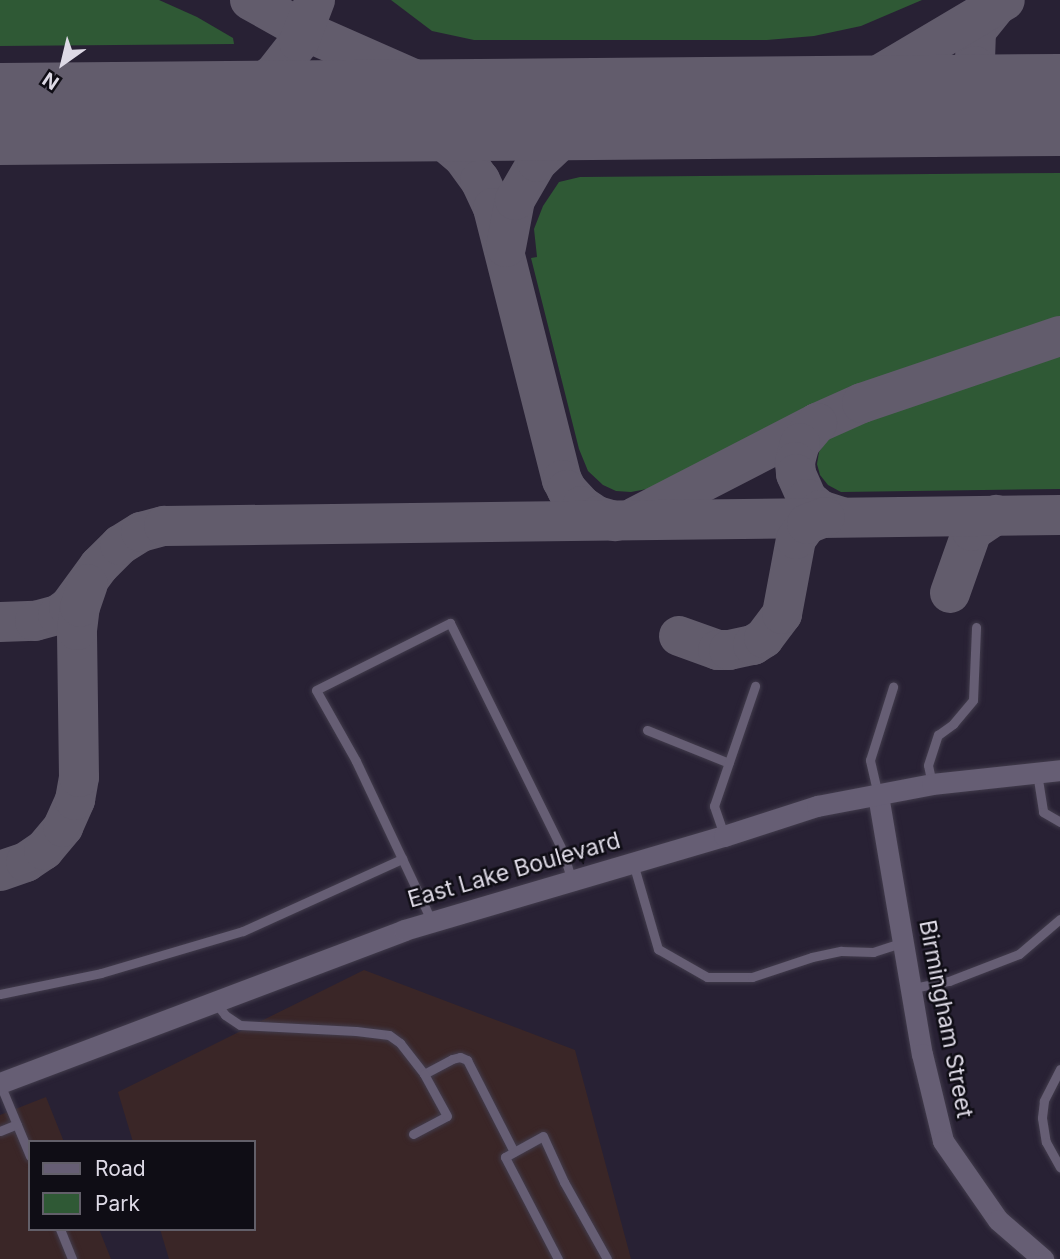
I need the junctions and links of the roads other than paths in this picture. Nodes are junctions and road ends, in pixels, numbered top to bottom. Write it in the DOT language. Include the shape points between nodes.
graph roads {
  1 [pos="976,626"];
  2 [pos="755,686"];
  3 [pos="893,687"];
  4 [pos="647,730"];
  5 [pos="729,763"];
  6 [pos="1060,770"];
  7 [pos="1037,773"];
  8 [pos="932,785"];
  9 [pos="878,795"];
  10 [pos="1060,822"];
  11 [pos="724,836"];
  12 [pos="402,859"];
  13 [pos="633,863"];
  14 [pos="572,881"];
  15 [pos="1060,919"];
  16 [pos="432,922"];
  17 [pos="903,942"];
  18 [pos="911,989"];
  19 [pos="0,993"];
  20 [pos="215,1002"];
  21 [pos="1060,1069"];
  22 [pos="424,1073"];
  23 [pos="0,1083"];
  24 [pos="17,1125"];
  25 [pos="0,1131"];
  26 [pos="413,1134"];
  27 [pos="28,1151"];
  28 [pos="514,1152"];
  29 [pos="1060,1167"];
  30 [pos="61,1231"];
  31 [pos="72,1259"];
  32 [pos="558,1259"];
  33 [pos="607,1259"];
  34 [pos="1043,1259"];
  1 -- 8 [label="lane" via="973,700 937,735 928,765"];
  2 -- 5 [label="lane"];
  3 -- 9 [label="lane" via="870,760"];
  4 -- 5 [label="lane"];
  5 -- 11 [label="lane" via="714,806"];
  6 -- 7 [label="street, East Lake Boulevard"];
  7 -- 8 [label="street, East Lake Boulevard"];
  7 -- 10 [label="lane" via="1043,812"];
  8 -- 9 [label="street, East Lake Boulevard"];
  9 -- 11 [label="street, East Lake Boulevard" via="817,806"];
  9 -- 17 [label="street, Birmingham Street"];
  11 -- 13 [label="street, East Lake Boulevard"];
  12 -- 14 [label="lane" via="316,690 450,623 563,852"];
  12 -- 16 [label="lane"];
  12 -- 19 [label="lane" via="243,931 101,973"];
  13 -- 14 [label="street, East Lake Boulevard"];
  13 -- 17 [label="lane" via="658,949 707,977 752,977 812,957 873,951"];
  14 -- 16 [label="street, East Lake Boulevard"];
  15 -- 18 [label="lane" via="1019,954 949,981"];
  16 -- 20 [label="street, East Lake Boulevard"];
  17 -- 18 [label="street, Birmingham Street"];
  18 -- 34 [label="street, Birmingham Street" via="943,1141 998,1220"];
  20 -- 22 [label="lane" via="225,1016 240,1025 389,1035"];
  20 -- 23 [label="street, East Lake Boulevard"];
  21 -- 29 [label="lane" via="1044,1101 1042,1118 1046,1143"];
  22 -- 26 [label="lane" via="447,1116"];
  22 -- 28 [label="lane" via="452,1059 467,1060"];
  23 -- 24 [label="lane"];
  24 -- 25 [label="lane"];
  24 -- 27 [label="lane"];
  28 -- 32 [label="lane" via="505,1157"];
  28 -- 33 [label="lane" via="542,1136"];
  30 -- 31 [label="lane"];
}
